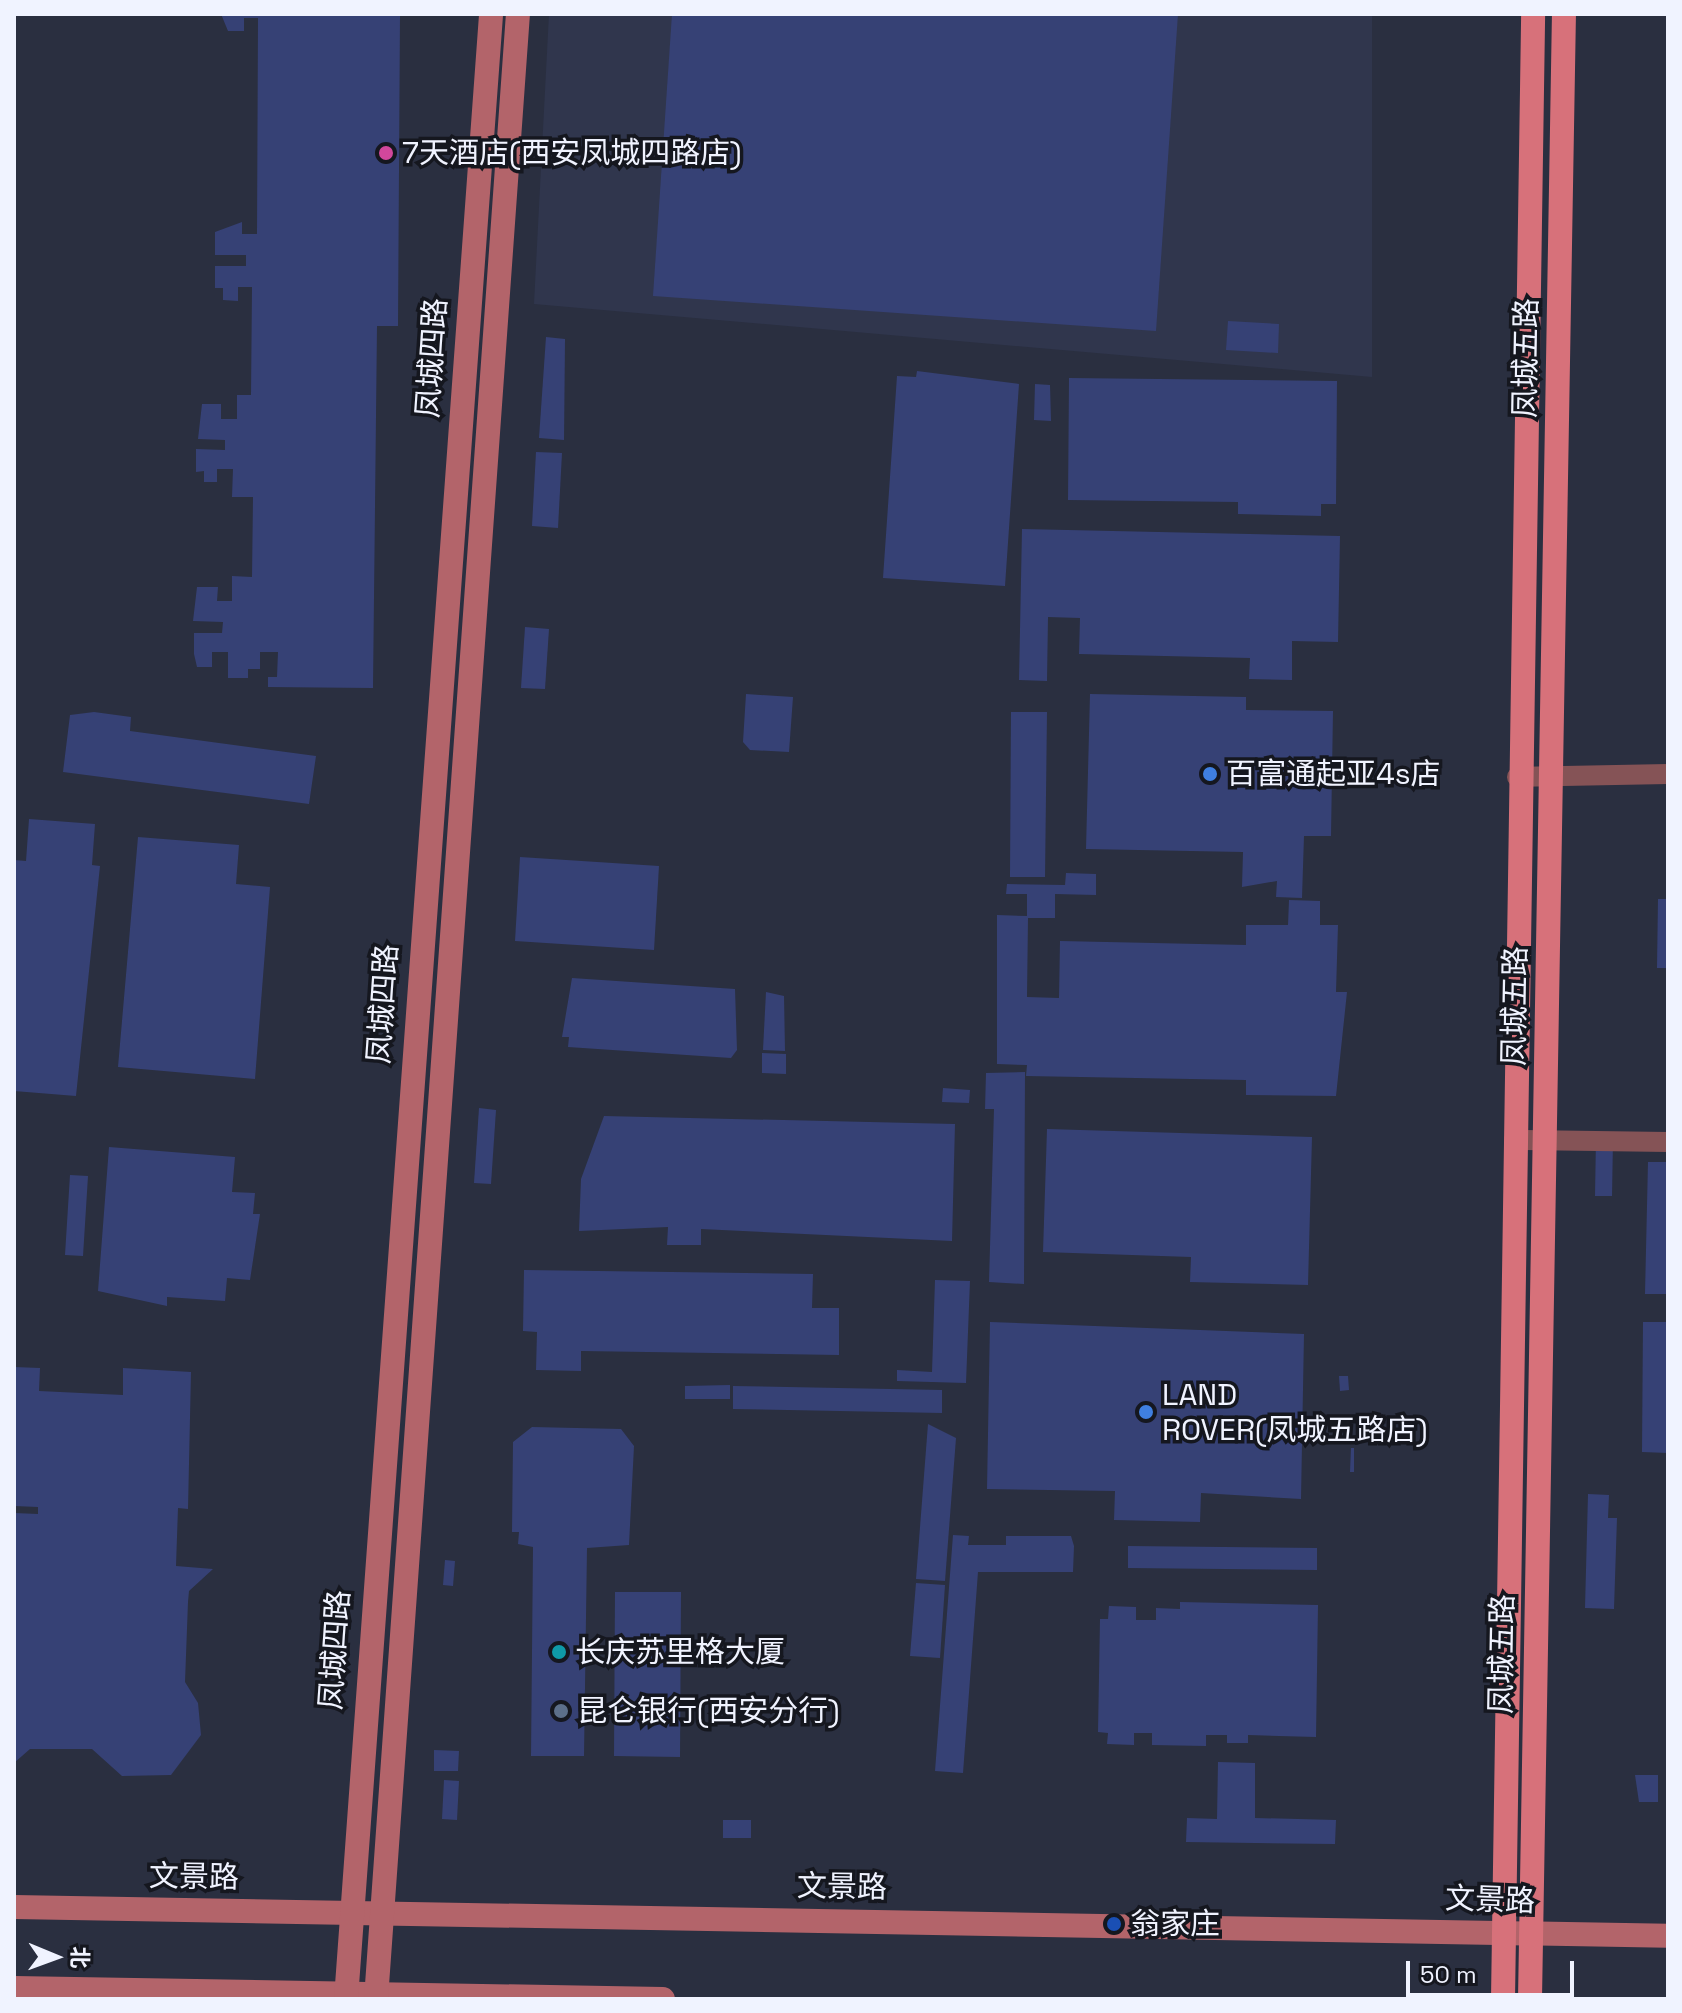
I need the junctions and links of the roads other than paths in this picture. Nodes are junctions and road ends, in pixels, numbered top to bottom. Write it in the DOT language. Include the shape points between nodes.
graph roads {
  1 [pos="491,14"];
  2 [pos="518,14"];
  3 [pos="1533,14"];
  4 [pos="1564,14"];
  5 [pos="1668,774"];
  6 [pos="1552,776"];
  7 [pos="1517,777"];
  8 [pos="1544,1139"];
  9 [pos="1514,1140"];
  10 [pos="1668,1142"];
  11 [pos="14,1907"];
  12 [pos="349,1911"];
  13 [pos="380,1912"];
  14 [pos="1503,1931"];
  15 [pos="1528,1933"];
  16 [pos="1668,1936"];
  17 [pos="14,1988"];
  18 [pos="346,1997"];
  19 [pos="376,1997"];
  20 [pos="663,1999"];
  21 [pos="1503,1999"];
  22 [pos="1530,1999"];
  1 -- 12 [label="street, 凤城四路"];
  2 -- 13 [label="street, 凤城四路"];
  3 -- 7 [label="main road, 凤城五路"];
  4 -- 6 [label="main road, 凤城五路"];
  5 -- 6 [label="street"];
  6 -- 7 [label="street"];
  6 -- 8 [label="main road, 凤城五路"];
  7 -- 9 [label="main road, 凤城五路"];
  8 -- 9 [label="street"];
  8 -- 10 [label="street"];
  8 -- 15 [label="main road, 凤城五路"];
  9 -- 14 [label="main road, 凤城五路"];
  11 -- 12 [label="street, 文景路"];
  12 -- 13 [label="street, 文景路"];
  12 -- 18 [label="street, 凤城四路"];
  13 -- 14 [label="street, 文景路"];
  13 -- 19 [label="street, 凤城四路"];
  14 -- 15 [label="street, 文景路"];
  14 -- 21 [label="main road, 凤城五路"];
  15 -- 16 [label="street, 文景路"];
  15 -- 22 [label="main road, 凤城五路"];
  17 -- 18 [label="street"];
  18 -- 19 [label="street"];
  19 -- 20 [label="street"];
}
